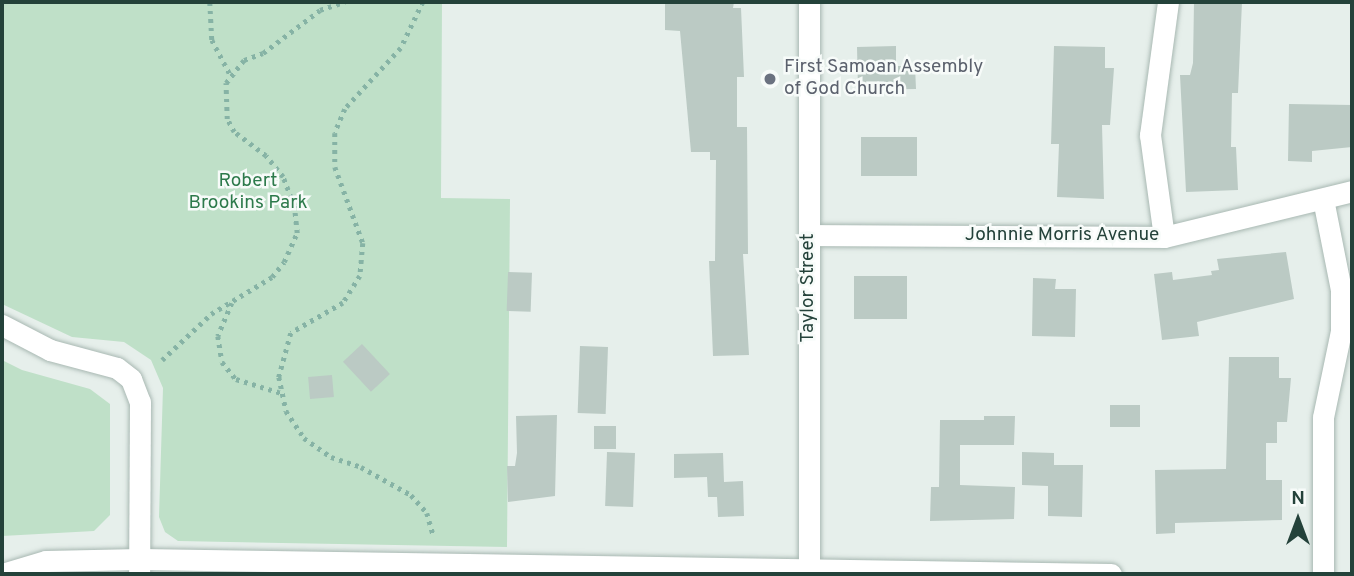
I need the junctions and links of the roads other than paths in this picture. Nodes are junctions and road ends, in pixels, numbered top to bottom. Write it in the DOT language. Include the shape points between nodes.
graph roads {
  1 [pos="809,2"];
  2 [pos="1168,2"];
  3 [pos="1352,191"];
  4 [pos="1323,198"];
  5 [pos="809,235"];
  6 [pos="1164,237"];
  7 [pos="2,325"];
  8 [pos="140,566"];
  9 [pos="485,571"];
  10 [pos="809,573"];
  11 [pos="2,574"];
  12 [pos="1111,574"];
  13 [pos="1323,574"];
  1 -- 5 [label="street, Taylor Street"];
  2 -- 6 [label="street" via="1150,135"];
  3 -- 4 [label="street, Johnnie Morris Avenue"];
  4 -- 6 [label="street, Johnnie Morris Avenue"];
  4 -- 13 [label="street" via="1342,290 1342,331 1323,417"];
  5 -- 6 [label="street, Johnnie Morris Avenue"];
  5 -- 10 [label="street, Taylor Street"];
  7 -- 8 [label="street" via="50,350 117,368 131,379 140,402"];
  8 -- 9 [label="street"];
  8 -- 11 [label="street" via="46,561"];
  9 -- 10 [label="street"];
  10 -- 12 [label="street"];
}
